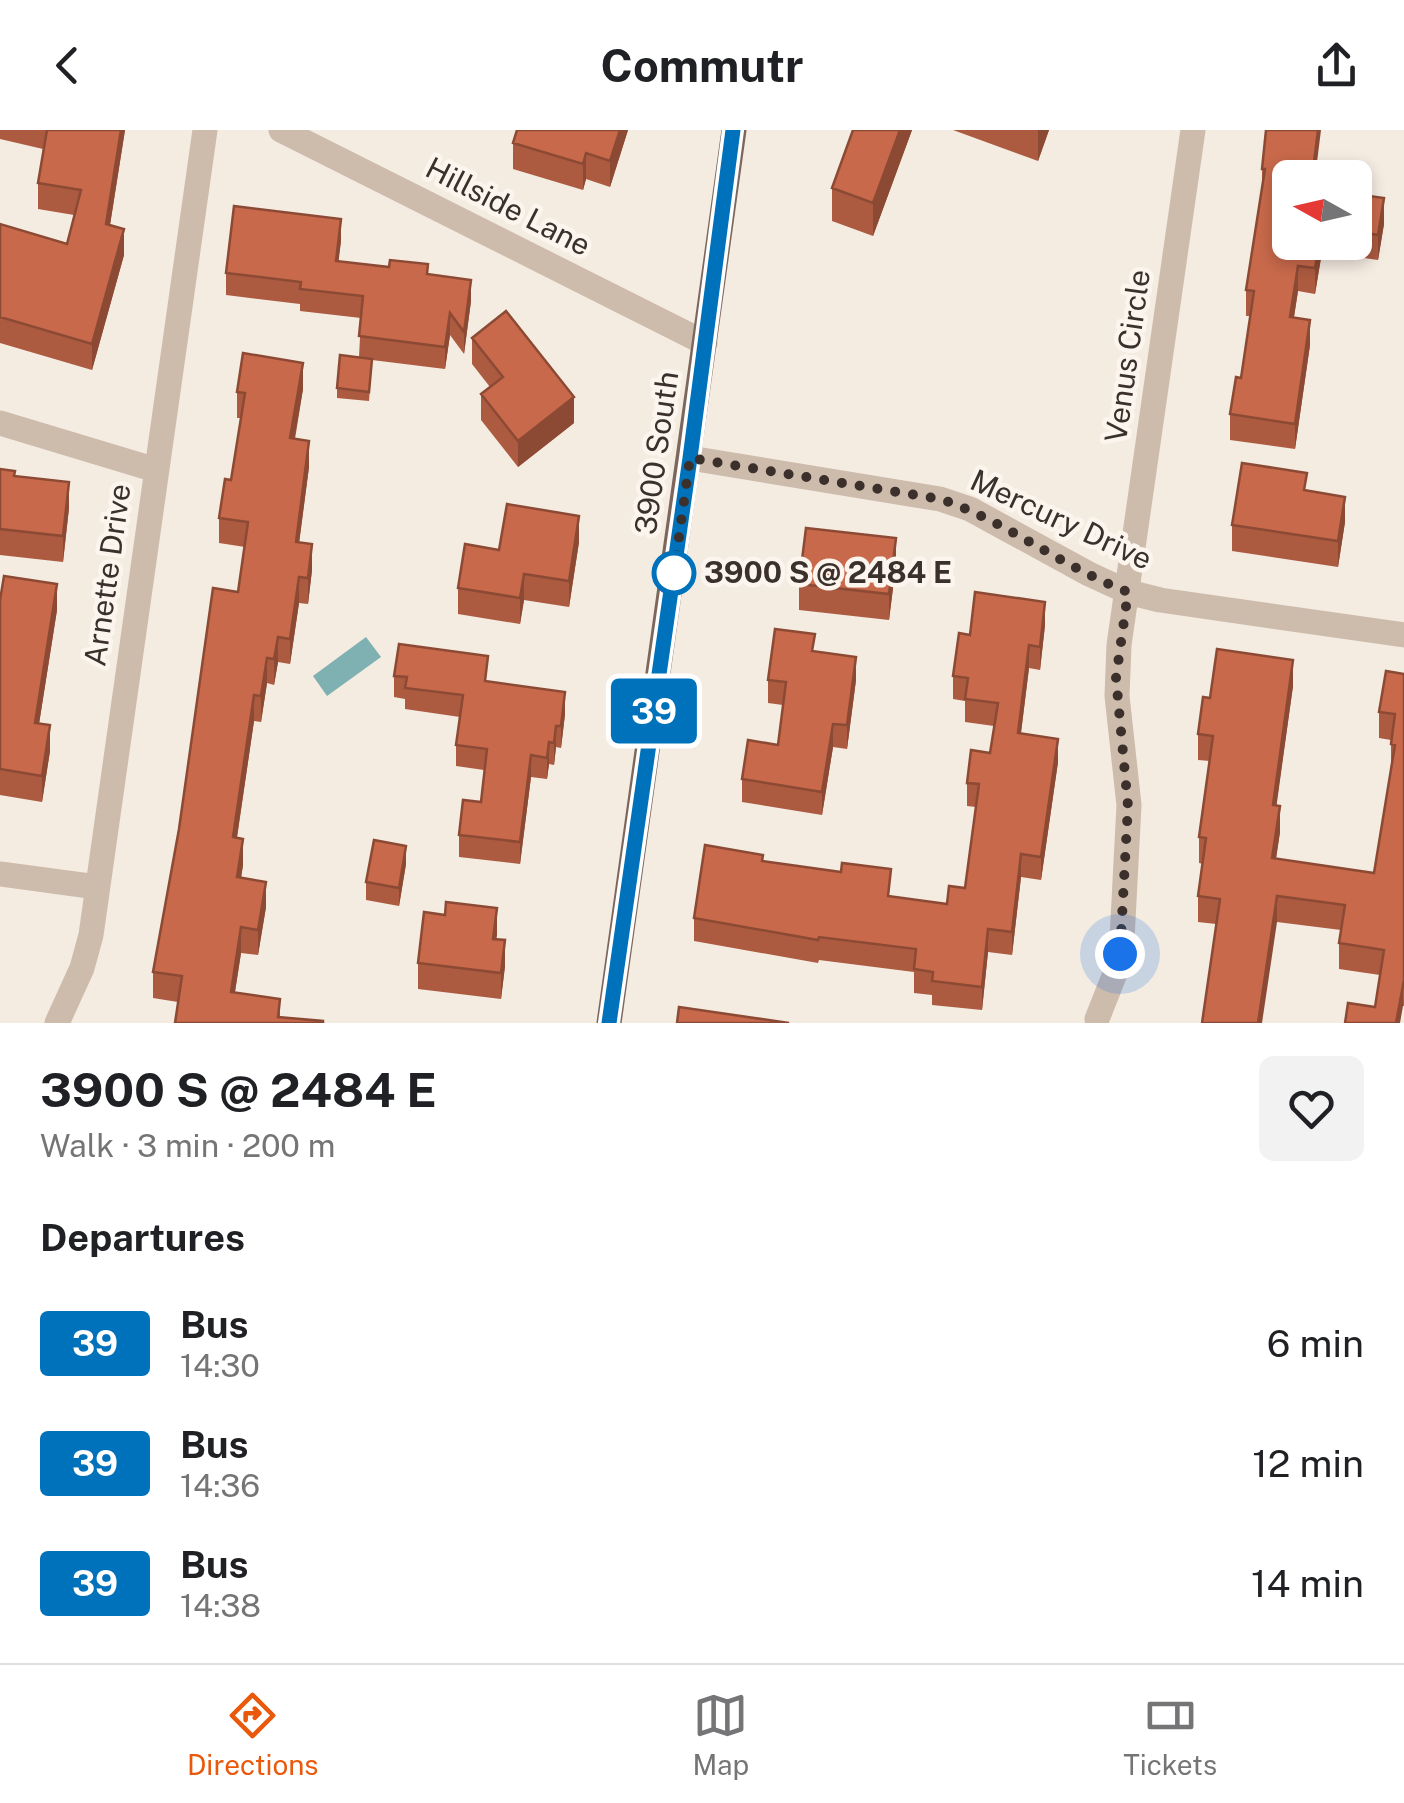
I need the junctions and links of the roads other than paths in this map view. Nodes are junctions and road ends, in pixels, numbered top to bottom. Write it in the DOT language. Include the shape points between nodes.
graph roads {
  1 [pos="205,130"];
  2 [pos="281,130"];
  3 [pos="734,130"];
  4 [pos="1193,130"];
  5 [pos="706,342"];
  6 [pos="0,423"];
  7 [pos="690,458"];
  8 [pos="156,470"];
  9 [pos="1128,592"];
  10 [pos="1404,635"];
  11 [pos="0,874"];
  12 [pos="97,887"];
  13 [pos="1097,1019"];
  14 [pos="56,1023"];
  15 [pos="609,1023"];
  1 -- 8 [label="street, Arnette Drive"];
  2 -- 5 [label="street, Hillside Lane"];
  3 -- 5 [label="main road, 3900 South"];
  4 -- 9 [label="street, Venus Circle"];
  5 -- 7 [label="main road, 3900 South"];
  6 -- 8 [label="street"];
  7 -- 9 [label="street, Mercury Drive" via="940,499"];
  7 -- 15 [label="main road, 3900 South"];
  8 -- 12 [label="street, Arnette Drive"];
  9 -- 10 [label="street, Mercury Drive"];
  9 -- 13 [label="street, Venus Circle" via="1116,678 1128,792 1122,939"];
  11 -- 12 [label="street"];
  12 -- 14 [label="street, Arnette Drive" via="82,968"];
}
